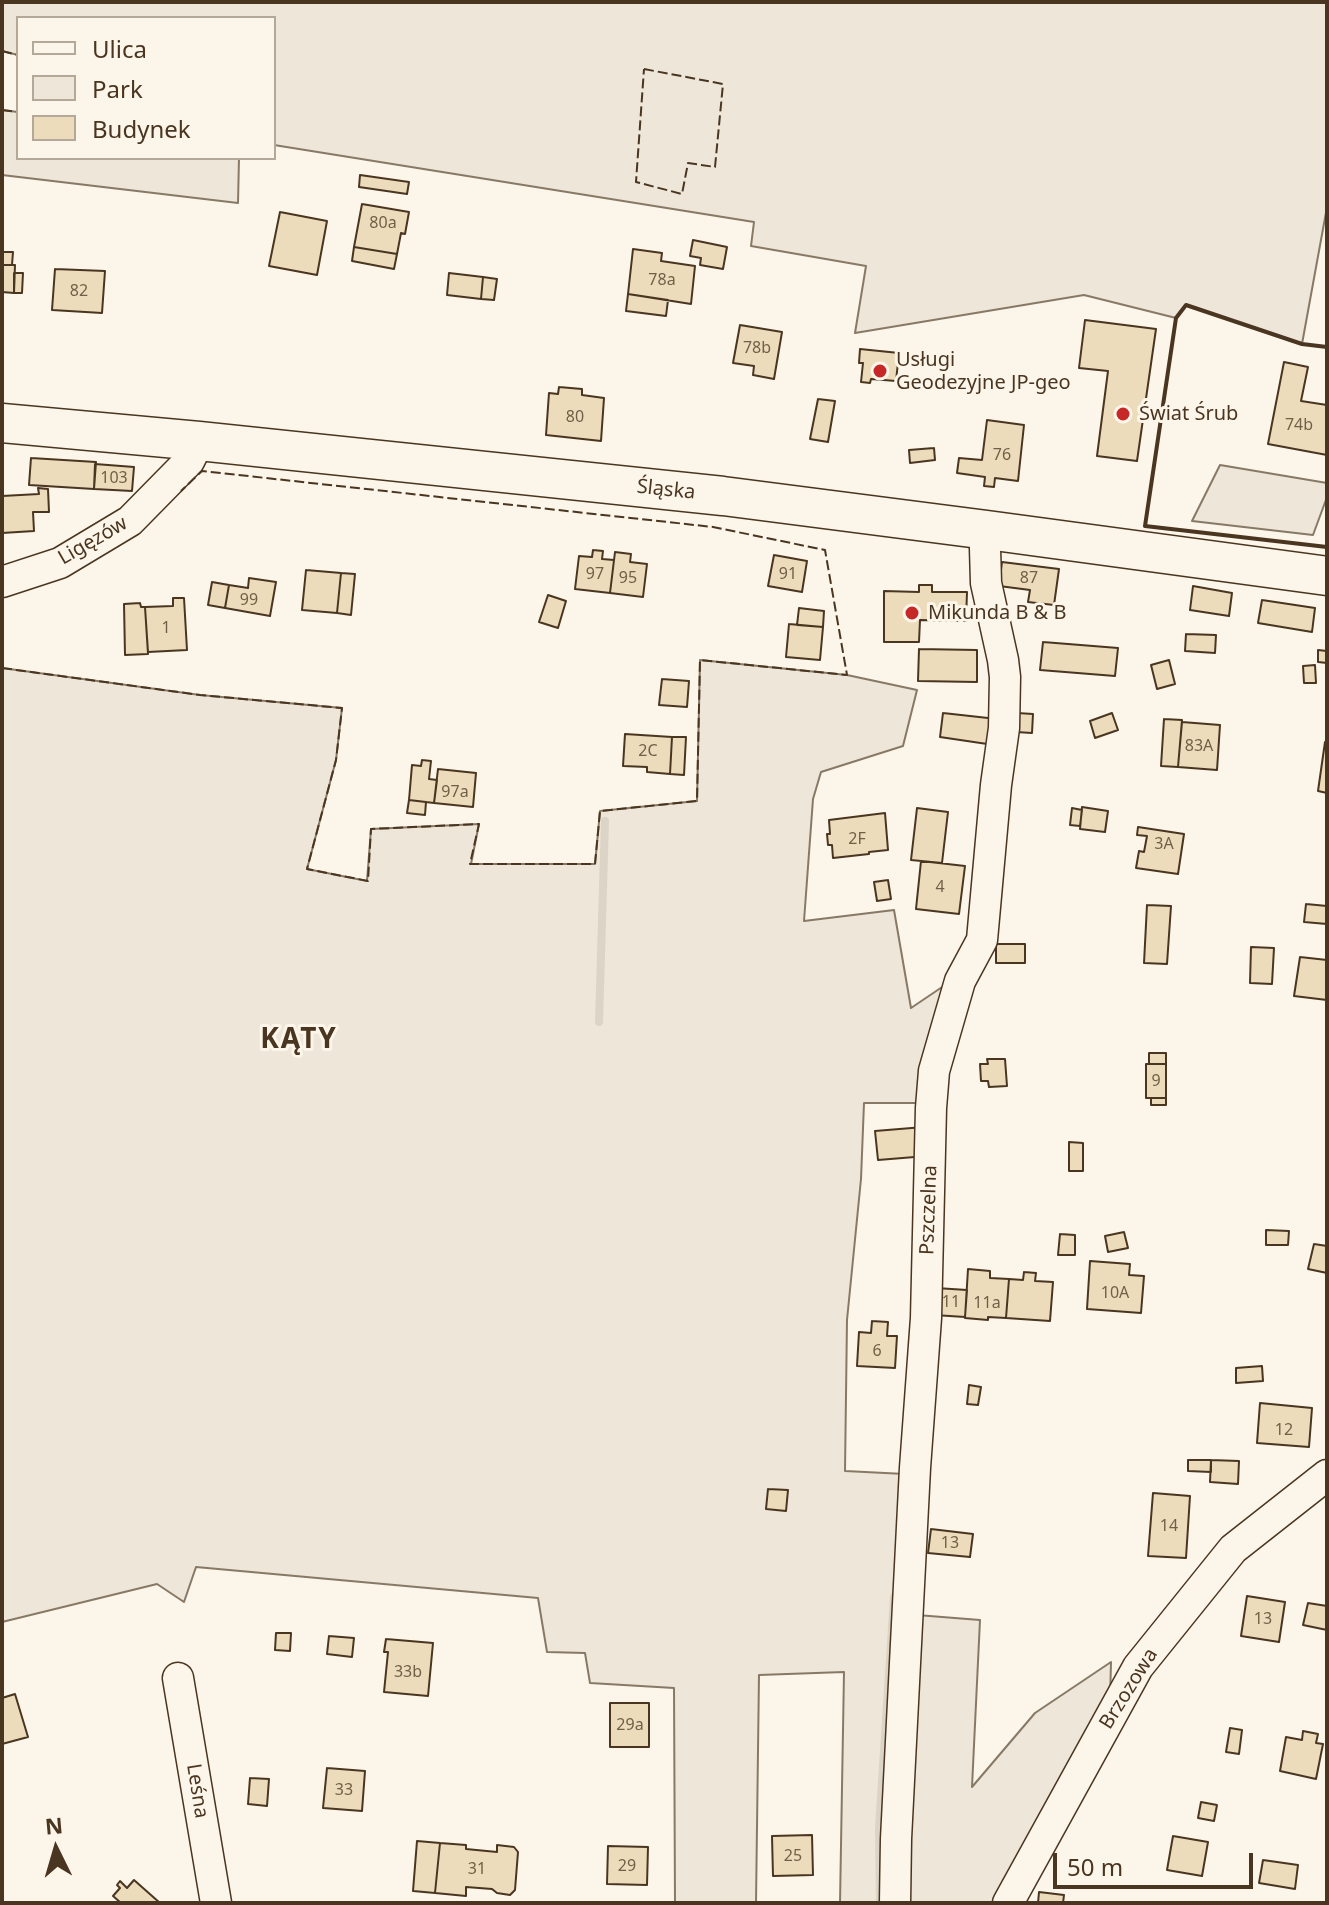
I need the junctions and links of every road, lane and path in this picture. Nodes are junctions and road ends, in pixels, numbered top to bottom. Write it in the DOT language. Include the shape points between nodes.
graph roads {
  1 [pos="2,423"];
  2 [pos="199,441"];
  3 [pos="987,530"];
  4 [pos="1327,576"];
  5 [pos="2,582"];
  6 [pos="1327,1475"];
  7 [pos="178,1678"];
  8 [pos="216,1903"];
  9 [pos="895,1903"];
  10 [pos="1008,1903"];
  1 -- 2 [label="main road, Śląska"];
  2 -- 3 [label="main road, Śląska" via="723,496"];
  2 -- 5 [label="street, Ligęzów" via="189,461 130,521 60,563"];
  3 -- 4 [label="main road, Śląska"];
  3 -- 9 [label="street, Pszczelna" via="986,583 1003,660 1004,728 982,940 960,981 934,1071"];
  6 -- 10 [label="street, Brzozowa" via="1233,1549 1138,1667"];
  7 -- 8 [label="street, Leśna"];
}
